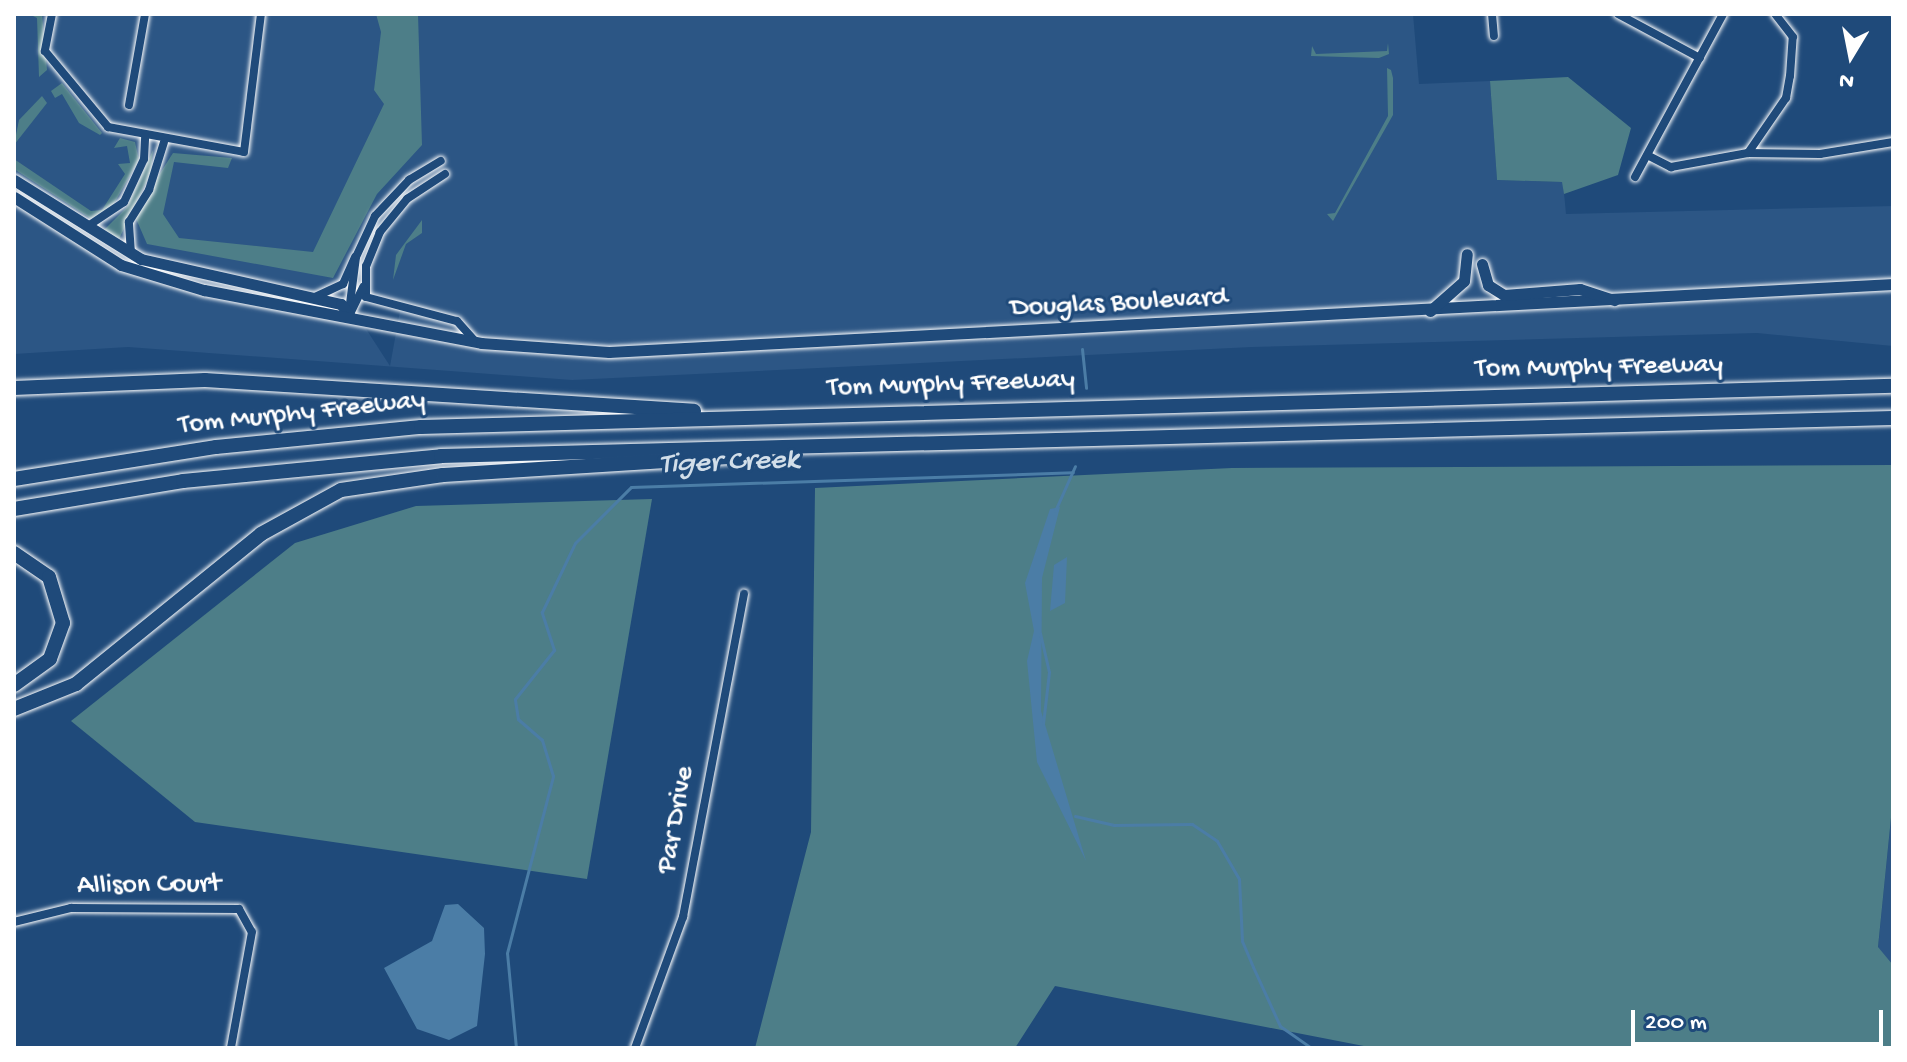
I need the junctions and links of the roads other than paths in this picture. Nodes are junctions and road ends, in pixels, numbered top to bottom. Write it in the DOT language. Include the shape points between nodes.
graph roads {
  1 [pos="52,14"];
  2 [pos="144,14"];
  3 [pos="261,14"];
  4 [pos="1492,14"];
  5 [pos="1618,14"];
  6 [pos="1723,14"];
  7 [pos="1775,14"];
  8 [pos="1494,36"];
  9 [pos="1700,58"];
  10 [pos="129,105"];
  11 [pos="145,137"];
  12 [pos="164,142"];
  13 [pos="1893,142"];
  14 [pos="1748,153"];
  15 [pos="1649,156"];
  16 [pos="441,161"];
  17 [pos="445,174"];
  18 [pos="1635,177"];
  19 [pos="14,180"];
  20 [pos="14,197"];
  21 [pos="86,225"];
  22 [pos="131,254"];
  23 [pos="1467,254"];
  24 [pos="356,257"];
  25 [pos="1482,264"];
  26 [pos="127,267"];
  27 [pos="189,272"];
  28 [pos="364,282"];
  29 [pos="1893,284"];
  30 [pos="308,297"];
  31 [pos="1622,303"];
  32 [pos="1430,311"];
  33 [pos="349,315"];
  34 [pos="476,342"];
  35 [pos="1893,386"];
  36 [pos="14,388"];
  37 [pos="774,416"];
  38 [pos="1893,418"];
  39 [pos="957,440"];
  40 [pos="14,479"];
  41 [pos="14,509"];
  42 [pos="14,553"];
  43 [pos="744,594"];
  44 [pos="14,685"];
  45 [pos="14,709"];
  46 [pos="14,922"];
  47 [pos="231,1048"];
  48 [pos="635,1048"];
  1 -- 11 [label="street" via="45,51 55,71 108,127"];
  2 -- 10 [label="street"];
  3 -- 12 [label="street" via="244,152"];
  4 -- 8 [label="street"];
  5 -- 9 [label="street"];
  6 -- 9 [label="street"];
  7 -- 14 [label="street" via="1793,37 1788,87"];
  9 -- 15 [label="street"];
  11 -- 12 [label="street"];
  11 -- 21 [label="street" via="144,159 124,202 98,226"];
  12 -- 22 [label="street" via="149,190 129,222"];
  13 -- 14 [label="street" via="1820,154"];
  14 -- 15 [label="street" via="1671,167"];
  15 -- 18 [label="street"];
  16 -- 24 [label="street" via="409,180 375,216"];
  17 -- 28 [label="street" via="407,199 380,232"];
  19 -- 21 [label="main road, Douglas Boulevard"];
  20 -- 26 [label="main road, Douglas Boulevard"];
  21 -- 22 [label="main road, Douglas Boulevard"];
  22 -- 27 [label="main road, Douglas Boulevard"];
  23 -- 32 [label="main road" via="1464,281"];
  24 -- 30 [label="street" via="343,284"];
  24 -- 33 [label="street"];
  25 -- 31 [label="main road" via="1488,285 1504,295 1580,289"];
  26 -- 27 [label="main road"];
  26 -- 33 [label="main road, Douglas Boulevard" via="218,293"];
  27 -- 30 [label="main road, Douglas Boulevard"];
  28 -- 33 [label="street"];
  28 -- 34 [label="street" via="366,297 380,306 457,321"];
  29 -- 31 [label="main road, Douglas Boulevard"];
  30 -- 33 [label="main road, Douglas Boulevard" via="341,304"];
  31 -- 32 [label="main road, Douglas Boulevard"];
  32 -- 34 [label="main road, Douglas Boulevard" via="621,352"];
  33 -- 34 [label="main road, Douglas Boulevard"];
  35 -- 37 [label="highway, Tom Murphy Freeway"];
  36 -- 37 [label="highway" via="205,380"];
  37 -- 40 [label="highway, Tom Murphy Freeway" via="304,436"];
  38 -- 39 [label="highway, Tom Murphy Freeway"];
  39 -- 41 [label="highway, Tom Murphy Freeway" via="381,459"];
  39 -- 45 [label="highway" via="443,475 341,490 261,534 76,684"];
  42 -- 44 [label="highway" via="49,577 63,623 50,659"];
  43 -- 48 [label="street, Par Drive" via="683,917"];
  46 -- 47 [label="street, Allison Court" via="71,908 239,909 252,932"];
}
